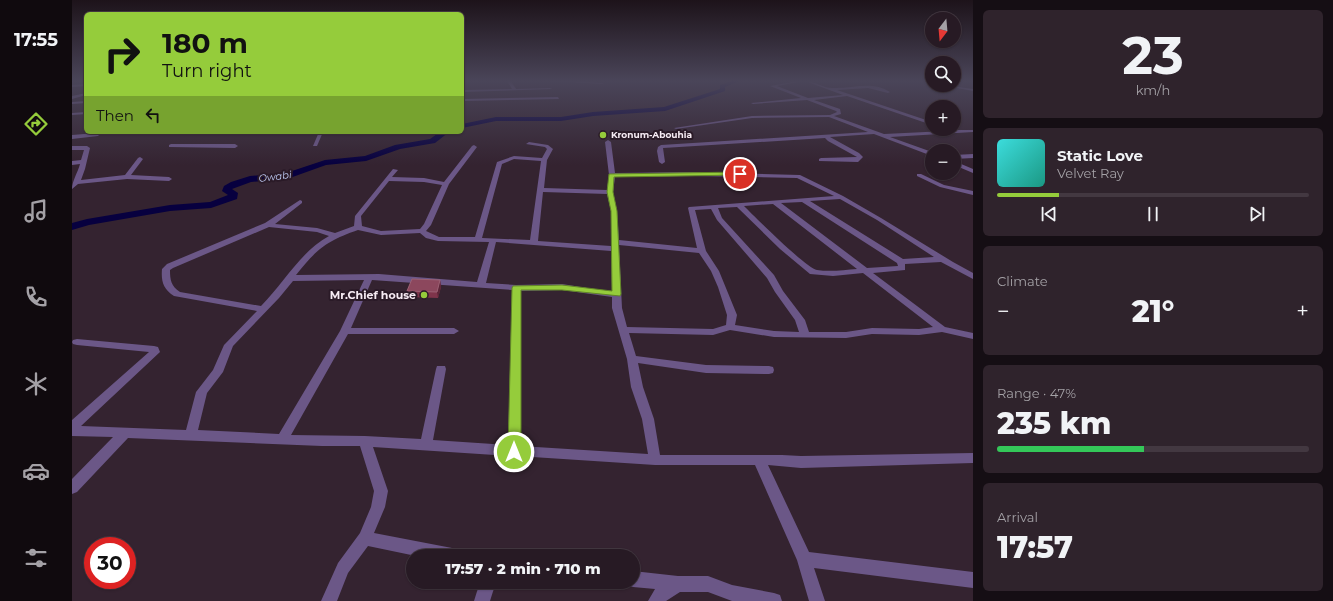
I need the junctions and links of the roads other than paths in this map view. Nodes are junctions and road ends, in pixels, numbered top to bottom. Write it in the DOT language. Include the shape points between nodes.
graph roads {
  1 [pos="832,109"];
  2 [pos="887,109"];
  3 [pos="84,113"];
  4 [pos="72,114"];
  5 [pos="830,116"];
  6 [pos="925,122"];
  7 [pos="676,128"];
  8 [pos="973,131"];
  9 [pos="961,132"];
  10 [pos="873,133"];
  11 [pos="320,134"];
  12 [pos="925,134"];
  13 [pos="96,135"];
  14 [pos="884,136"];
  15 [pos="72,137"];
  16 [pos="828,137"];
  17 [pos="176,140"];
  18 [pos="608,142"];
  19 [pos="529,144"];
  20 [pos="315,145"];
  21 [pos="235,146"];
  22 [pos="474,147"];
  23 [pos="72,148"];
  24 [pos="925,151"];
  25 [pos="973,156"];
  26 [pos="961,157"];
  27 [pos="140,159"];
  28 [pos="544,160"];
  29 [pos="821,160"];
  30 [pos="83,162"];
  31 [pos="662,162"];
  32 [pos="72,163"];
  33 [pos="961,166"];
  34 [pos="395,170"];
  35 [pos="973,170"];
  36 [pos="612,175"];
  37 [pos="919,175"];
  38 [pos="127,176"];
  39 [pos="169,179"];
  40 [pos="388,179"];
  41 [pos="78,182"];
  42 [pos="446,184"];
  43 [pos="72,187"];
  44 [pos="540,190"];
  45 [pos="610,192"];
  46 [pos="973,193"];
  47 [pos="841,197"];
  48 [pos="804,200"];
  49 [pos="300,202"];
  50 [pos="775,202"];
  51 [pos="740,206"];
  52 [pos="714,207"];
  53 [pos="268,225"];
  54 [pos="358,227"];
  55 [pos="422,231"];
  56 [pos="334,235"];
  57 [pos="478,240"];
  58 [pos="493,240"];
  59 [pos="534,242"];
  60 [pos="615,245"];
  61 [pos="702,251"];
  62 [pos="942,259"];
  63 [pos="901,262"];
  64 [pos="865,271"];
  65 [pos="973,276"];
  66 [pos="291,278"];
  67 [pos="369,278"];
  68 [pos="481,284"];
  69 [pos="516,288"];
  70 [pos="617,294"];
  71 [pos="263,309"];
  72 [pos="730,327"];
  73 [pos="942,329"];
  74 [pos="623,330"];
  75 [pos="345,331"];
  76 [pos="454,331"];
  77 [pos="805,335"];
  78 [pos="973,336"];
  79 [pos="77,342"];
  80 [pos="632,359"];
  81 [pos="441,370"];
  82 [pos="769,370"];
  83 [pos="72,427"];
  84 [pos="72,431"];
  85 [pos="124,434"];
  86 [pos="191,434"];
  87 [pos="282,439"];
  88 [pos="365,441"];
  89 [pos="426,445"];
  90 [pos="514,452"];
  91 [pos="973,458"];
  92 [pos="655,460"];
  93 [pos="759,461"];
  94 [pos="72,488"];
  95 [pos="365,538"];
  96 [pos="418,549"];
  97 [pos="804,559"];
  98 [pos="640,580"];
  99 [pos="973,580"];
  100 [pos="678,584"];
  101 [pos="486,589"];
  102 [pos="329,601"];
  103 [pos="482,601"];
  104 [pos="656,601"];
  105 [pos="774,601"];
  106 [pos="817,601"];
  1 -- 5 [label="street" via="840,112"];
  2 -- 6 [label="street"];
  3 -- 4 [label="street"];
  5 -- 7 [label="street" via="752,117"];
  5 -- 10 [label="street"];
  8 -- 9 [label="street"];
  10 -- 14 [label="street"];
  10 -- 16 [label="street"];
  11 -- 20 [label="street"];
  12 -- 14 [label="street"];
  13 -- 15 [label="street"];
  14 -- 24 [label="street"];
  16 -- 29 [label="street" via="860,157 858,160 850,161"];
  16 -- 31 [label="street" via="724,141 662,147"];
  17 -- 21 [label="street" via="170,145"];
  18 -- 36 [label="street"];
  19 -- 28 [label="street" via="549,147"];
  22 -- 42 [label="street"];
  23 -- 30 [label="street" via="87,148"];
  25 -- 26 [label="street"];
  27 -- 38 [label="street"];
  28 -- 44 [label="street"];
  28 -- 57 [label="street" via="502,160"];
  30 -- 32 [label="street"];
  30 -- 41 [label="street"];
  33 -- 35 [label="street"];
  34 -- 40 [label="street"];
  36 -- 45 [label="street"];
  36 -- 47 [label="street" via="798,176"];
  37 -- 46 [label="street" via="942,186"];
  38 -- 39 [label="street"];
  38 -- 41 [label="street"];
  40 -- 42 [label="street" via="424,180"];
  40 -- 54 [label="street" via="358,216"];
  41 -- 43 [label="street"];
  42 -- 55 [label="street"];
  44 -- 45 [label="street"];
  44 -- 59 [label="street"];
  45 -- 60 [label="street" via="614,211"];
  47 -- 48 [label="street"];
  47 -- 62 [label="street"];
  48 -- 50 [label="street"];
  48 -- 63 [label="street"];
  49 -- 53 [label="street"];
  50 -- 51 [label="street"];
  50 -- 64 [label="street"];
  51 -- 52 [label="street"];
  51 -- 64 [label="street" via="782,247 813,272"];
  52 -- 61 [label="street" via="691,209"];
  52 -- 77 [label="street" via="719,219 771,277 800,320"];
  53 -- 56 [label="street" via="317,230"];
  53 -- 71 [label="street" via="166,269 166,283 170,290 177,294"];
  54 -- 55 [label="street" via="378,233"];
  54 -- 56 [label="street"];
  55 -- 57 [label="street" via="438,239"];
  56 -- 66 [label="street" via="321,243 305,259"];
  57 -- 58 [label="street"];
  58 -- 59 [label="street"];
  58 -- 68 [label="street"];
  59 -- 60 [label="street"];
  60 -- 61 [label="street"];
  60 -- 70 [label="street"];
  61 -- 72 [label="street" via="717,276 732,315"];
  62 -- 63 [label="street"];
  62 -- 65 [label="street"];
  63 -- 64 [label="street" via="902,268"];
  64 -- 73 [label="street"];
  66 -- 67 [label="street"];
  66 -- 71 [label="street"];
  67 -- 68 [label="street"];
  67 -- 75 [label="street"];
  68 -- 69 [label="street"];
  69 -- 70 [label="street" via="562,287"];
  69 -- 90 [label="street"];
  70 -- 74 [label="street"];
  71 -- 86 [label="street" via="229,345 218,372 200,397"];
  72 -- 74 [label="street" via="713,332"];
  72 -- 77 [label="street" via="774,334"];
  73 -- 77 [label="street"];
  73 -- 78 [label="street"];
  74 -- 80 [label="street"];
  75 -- 76 [label="street"];
  75 -- 87 [label="street"];
  79 -- 83 [label="street" via="142,347 154,349 155,352"];
  80 -- 82 [label="street" via="706,369"];
  80 -- 92 [label="street" via="637,387 648,419"];
  81 -- 89 [label="street"];
  84 -- 85 [label="street"];
  85 -- 86 [label="street"];
  85 -- 94 [label="street"];
  86 -- 87 [label="street"];
  87 -- 88 [label="street"];
  88 -- 89 [label="street"];
  88 -- 95 [label="street" via="381,491 378,507"];
  89 -- 90 [label="street"];
  90 -- 92 [label="street"];
  91 -- 93 [label="street"];
  92 -- 93 [label="street"];
  93 -- 97 [label="street"];
  95 -- 96 [label="street"];
  95 -- 102 [label="street" via="343,568"];
  97 -- 99 [label="street"];
  97 -- 106 [label="street"];
  98 -- 100 [label="street"];
  100 -- 104 [label="street" via="661,594"];
  100 -- 105 [label="street" via="708,584 732,593"];
  101 -- 103 [label="street"];
}
